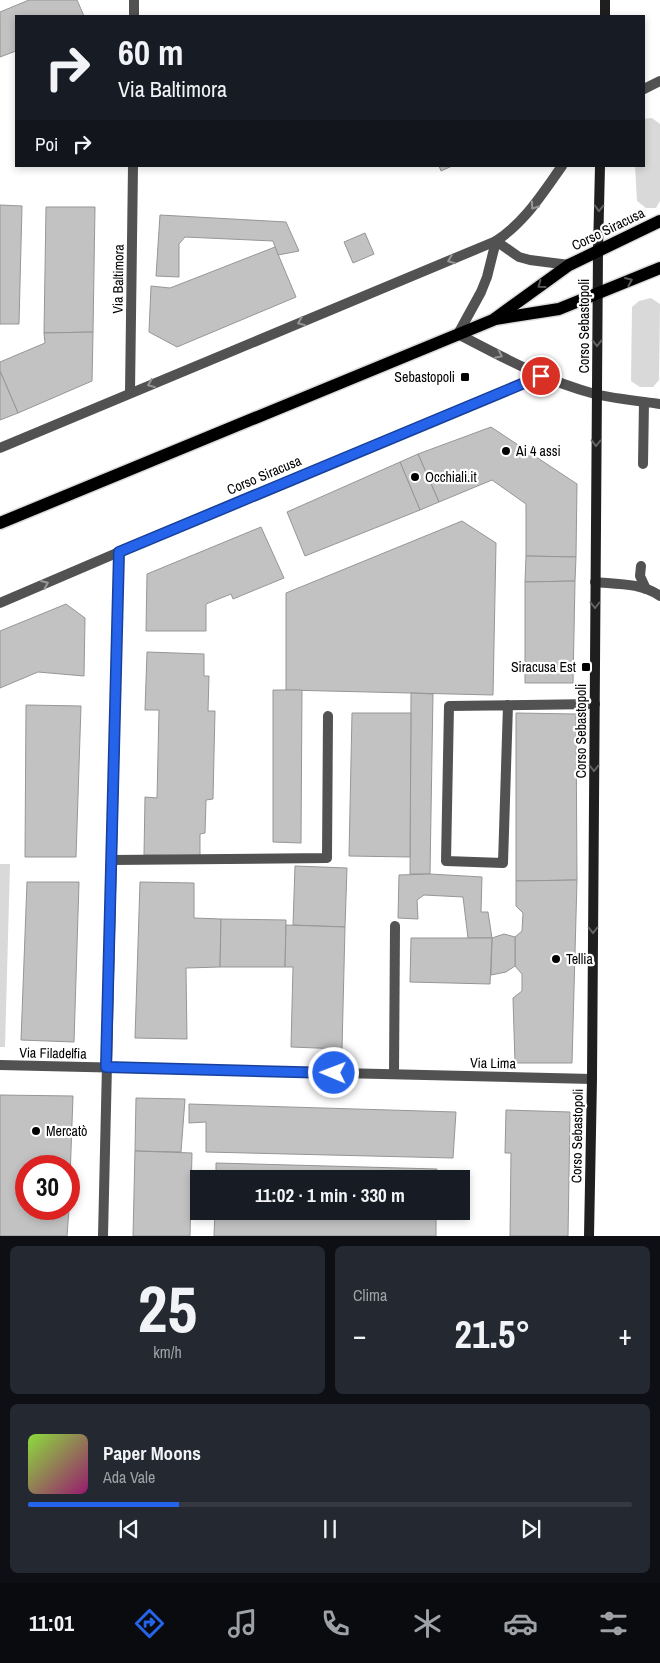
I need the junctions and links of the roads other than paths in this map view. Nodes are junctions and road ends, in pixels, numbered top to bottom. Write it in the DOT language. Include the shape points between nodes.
graph roads {
  1 [pos="134,0"];
  2 [pos="605,0"];
  3 [pos="134,15"];
  4 [pos="605,15"];
  5 [pos="660,81"];
  6 [pos="645,88"];
  7 [pos="133,167"];
  8 [pos="561,167"];
  9 [pos="600,167"];
  10 [pos="660,221"];
  11 [pos="496,241"];
  12 [pos="598,250"];
  13 [pos="570,265"];
  14 [pos="660,268"];
  15 [pos="597,294"];
  16 [pos="493,320"];
  17 [pos="458,334"];
  18 [pos="541,376"];
  19 [pos="130,392"];
  20 [pos="597,394"];
  21 [pos="644,402"];
  22 [pos="660,404"];
  23 [pos="0,448"];
  24 [pos="643,464"];
  25 [pos="0,524"];
  26 [pos="119,552"];
  27 [pos="641,566"];
  28 [pos="596,582"];
  29 [pos="646,589"];
  30 [pos="660,596"];
  31 [pos="0,603"];
  32 [pos="595,704"];
  33 [pos="508,705"];
  34 [pos="328,716"];
  35 [pos="111,860"];
  36 [pos="395,926"];
  37 [pos="0,1066"];
  38 [pos="106,1067"];
  39 [pos="394,1074"];
  40 [pos="592,1079"];
  41 [pos="103,1236"];
  42 [pos="589,1236"];
  1 -- 3 [label="street"];
  2 -- 4 [label="main road"];
  5 -- 6 [label="street"];
  7 -- 19 [label="street, Via Baltimora"];
  8 -- 11 [label="street, one-way" via="526,216 512,231"];
  9 -- 12 [label="main road, Corso Sebastopoli, one-way"];
  10 -- 12 [label="main road, Corso Siracusa"];
  11 -- 13 [label="street, Corso Siracusa" via="530,260"];
  11 -- 17 [label="street" via="488,277"];
  11 -- 19 [label="street, one-way"];
  12 -- 13 [label="main road, Corso Siracusa"];
  12 -- 15 [label="main road, Corso Sebastopoli"];
  13 -- 16 [label="main road, Corso Siracusa, one-way"];
  15 -- 14 [label="main road, Corso Siracusa, one-way"];
  15 -- 16 [label="main road, Corso Siracusa" via="559,309"];
  15 -- 20 [label="main road, Corso Sebastopoli, one-way"];
  16 -- 17 [label="main road, Corso Siracusa"];
  17 -- 18 [label="street, one-way"];
  17 -- 25 [label="main road, Corso Siracusa"];
  18 -- 20 [label="street"];
  18 -- 26 [label="street, Corso Siracusa"];
  19 -- 23 [label="street"];
  20 -- 21 [label="street"];
  20 -- 28 [label="main road, Corso Sebastopoli, one-way"];
  21 -- 22 [label="street"];
  21 -- 24 [label="street"];
  31 -- 26 [label="street, Corso Siracusa, one-way"];
  26 -- 35 [label="street"];
  27 -- 29 [label="street" via="640,576"];
  28 -- 29 [label="street"];
  28 -- 32 [label="main road, Corso Sebastopoli, one-way"];
  29 -- 30 [label="street"];
  32 -- 33 [label="street"];
  32 -- 40 [label="main road, Corso Sebastopoli, one-way"];
  33 -- 33 [label="street" via="449,706 446,861 503,863"];
  34 -- 35 [label="street" via="327,858"];
  35 -- 38 [label="street"];
  36 -- 39 [label="street"];
  37 -- 38 [label="street, Via Filadelfia"];
  38 -- 39 [label="street, Via Lima"];
  38 -- 41 [label="street"];
  39 -- 40 [label="street, Via Lima"];
  40 -- 42 [label="main road, Corso Sebastopoli"];
}
